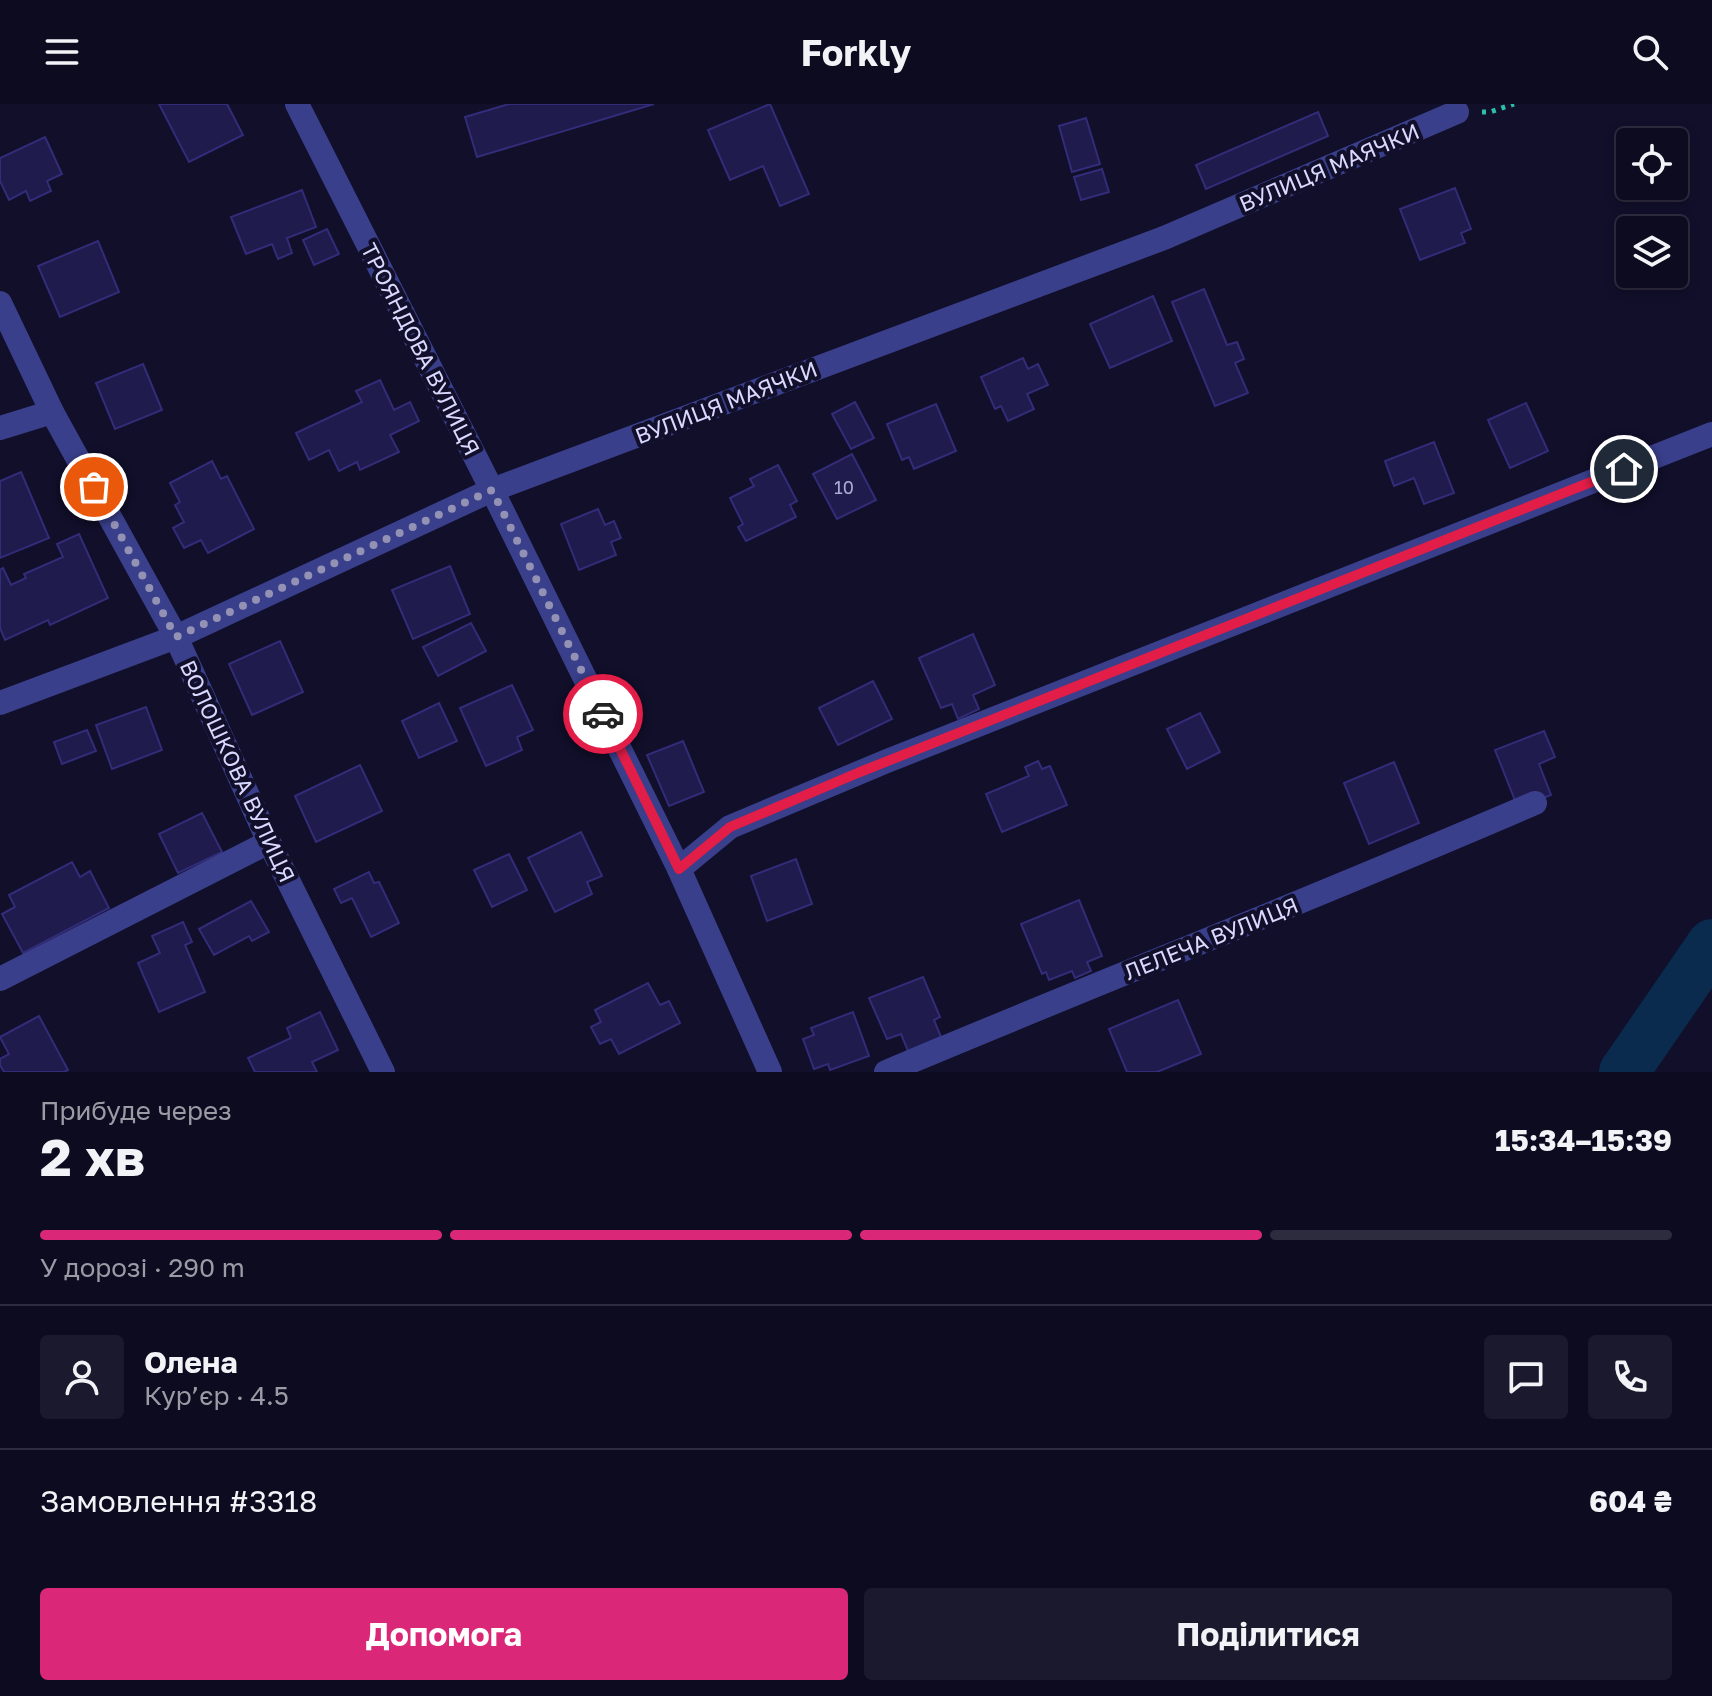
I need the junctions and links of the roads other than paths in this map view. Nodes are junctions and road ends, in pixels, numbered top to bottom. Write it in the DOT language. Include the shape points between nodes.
graph roads {
  1 [pos="297,104"];
  2 [pos="1457,112"];
  3 [pos="0,303"];
  4 [pos="52,412"];
  5 [pos="0,428"];
  6 [pos="1712,434"];
  7 [pos="492,490"];
  8 [pos="176,637"];
  9 [pos="0,703"];
  10 [pos="1535,803"];
  11 [pos="269,842"];
  12 [pos="679,869"];
  13 [pos="0,979"];
  14 [pos="383,1072"];
  15 [pos="770,1072"];
  16 [pos="886,1072"];
  1 -- 7 [label="street, ТРОЯНДОВА ВУЛИЦЯ"];
  2 -- 7 [label="street, ВУЛИЦЯ МАЯЧКИ" via="1164,238"];
  3 -- 4 [label="street, ВОЛОШКОВА ВУЛИЦЯ"];
  4 -- 5 [label="street"];
  4 -- 8 [label="street, ВОЛОШКОВА ВУЛИЦЯ"];
  6 -- 12 [label="street" via="872,767 730,827"];
  7 -- 8 [label="street, ВУЛИЦЯ МАЯЧКИ"];
  7 -- 12 [label="street, ТРОЯНДОВА ВУЛИЦЯ"];
  8 -- 9 [label="street, ВУЛИЦЯ МАЯЧКИ"];
  8 -- 11 [label="street, ВОЛОШКОВА ВУЛИЦЯ"];
  10 -- 16 [label="street, ЛЕЛЕЧА ВУЛИЦЯ"];
  11 -- 13 [label="street"];
  11 -- 14 [label="street, ВОЛОШКОВА ВУЛИЦЯ"];
  12 -- 15 [label="street, ТРОЯНДОВА ВУЛИЦЯ"];
}
